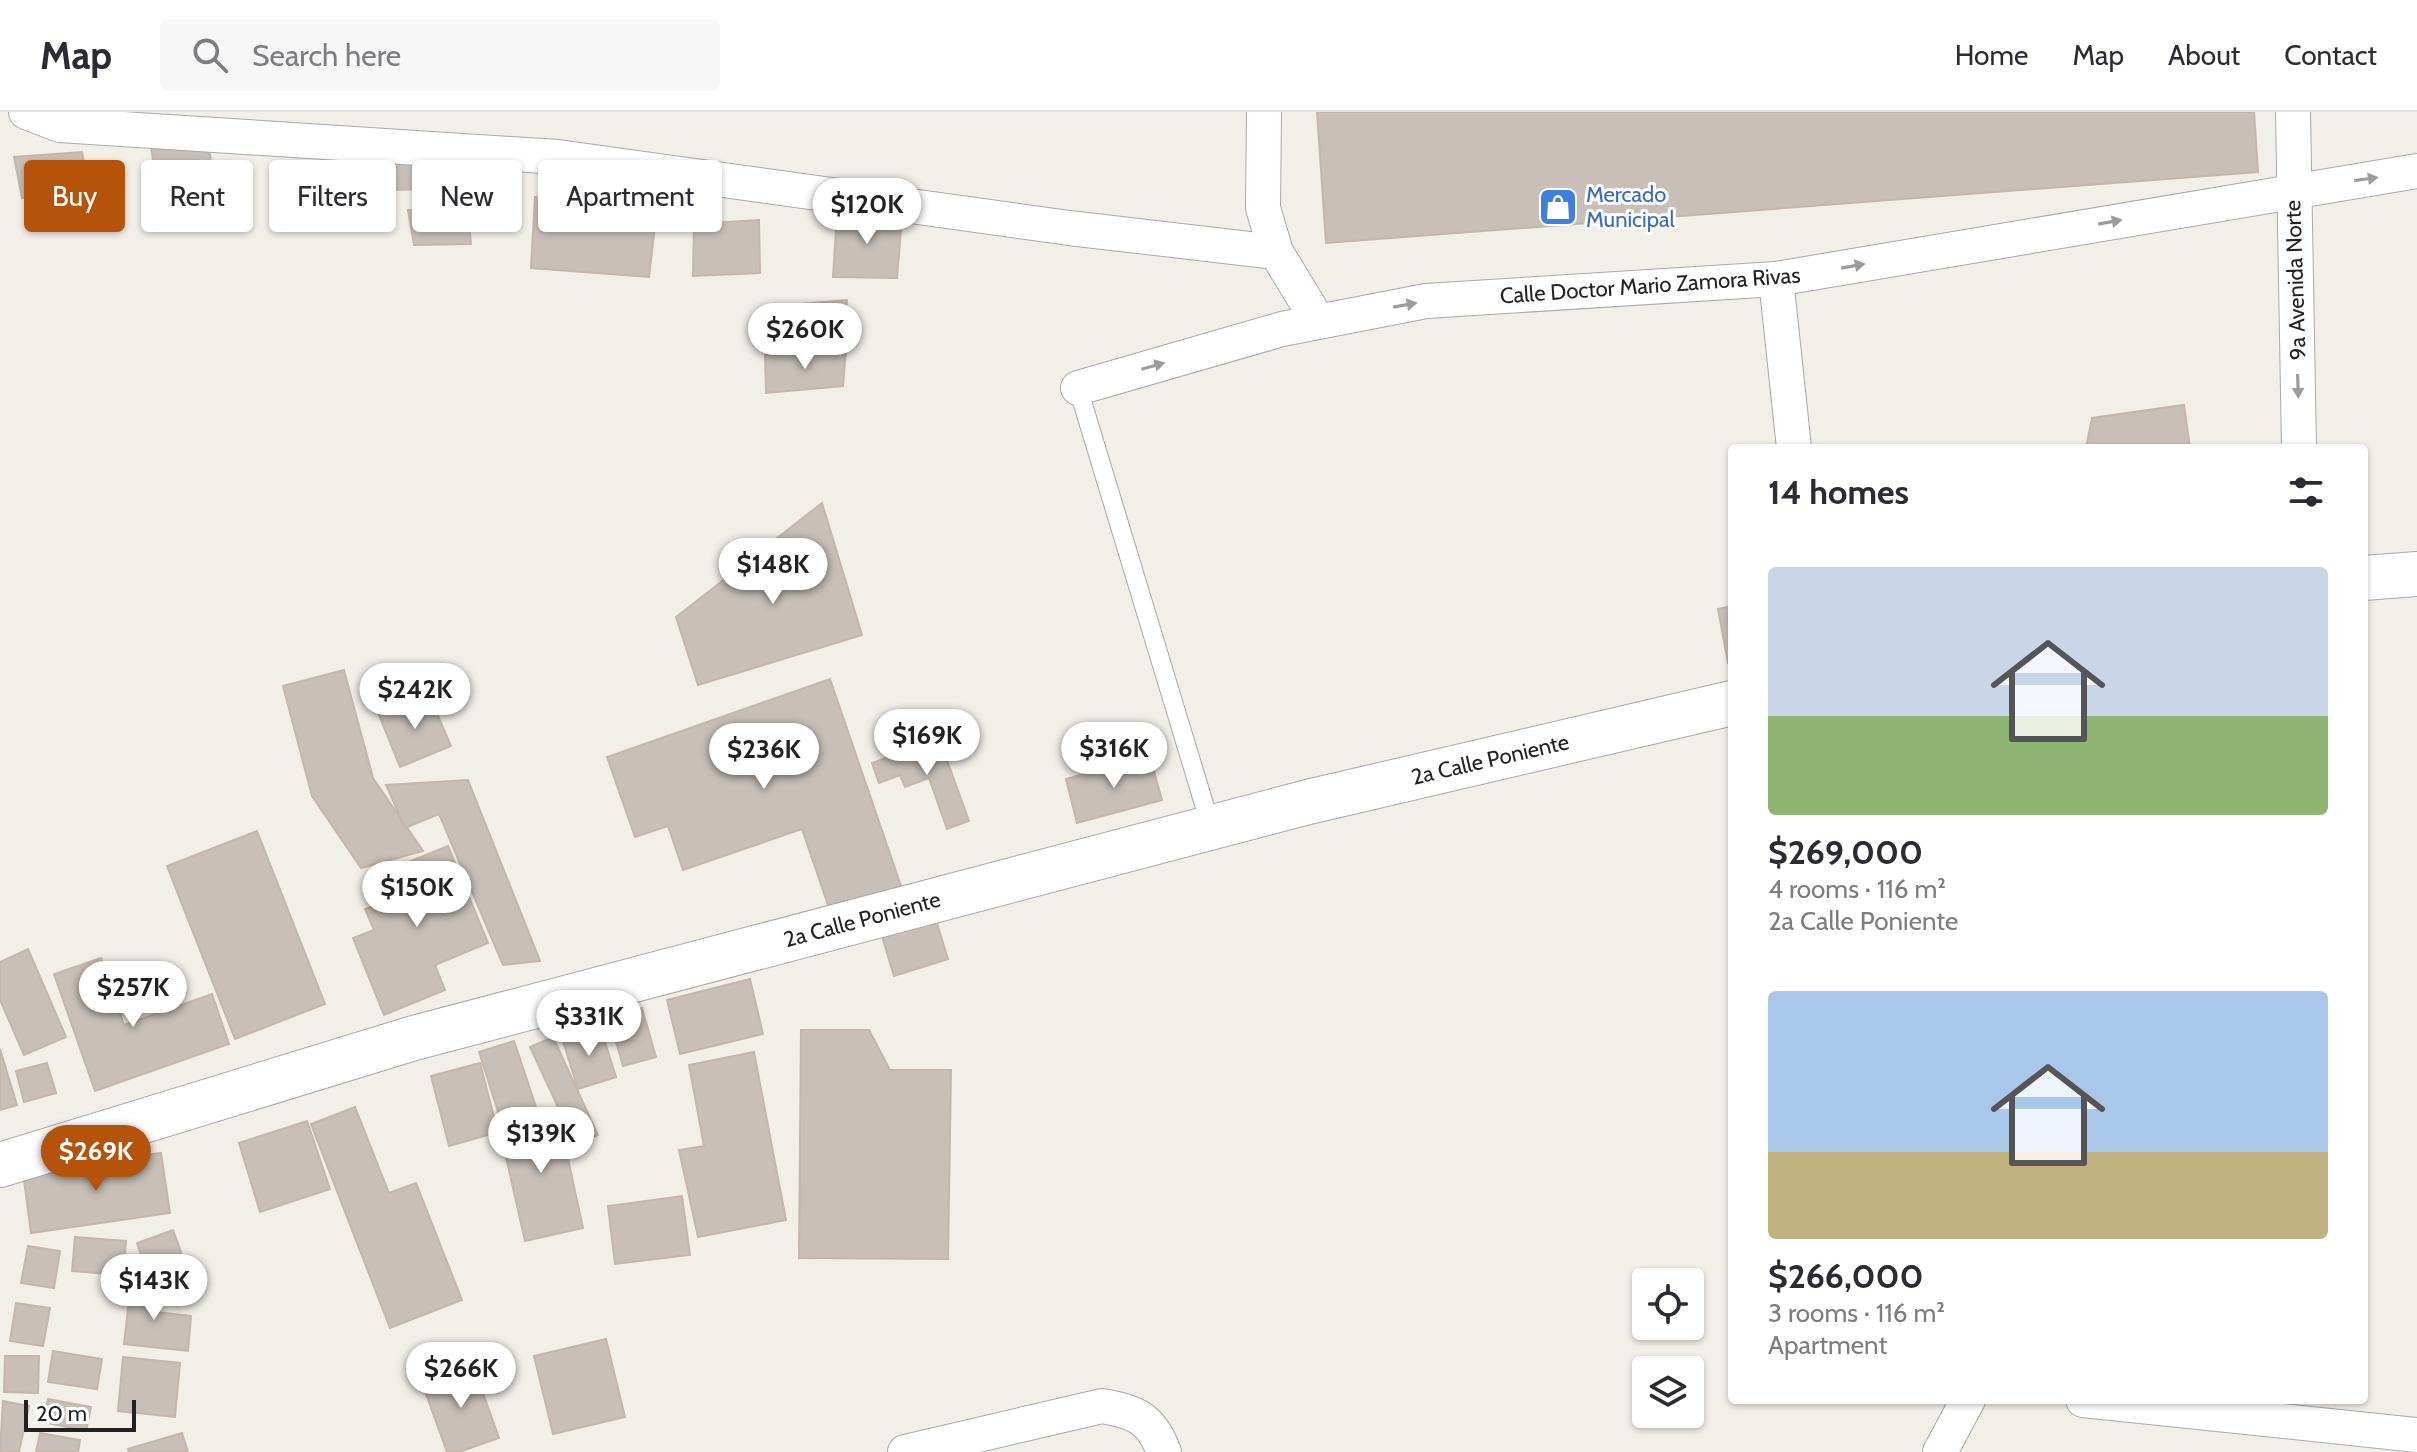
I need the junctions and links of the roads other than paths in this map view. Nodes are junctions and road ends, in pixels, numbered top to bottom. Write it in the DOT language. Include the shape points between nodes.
graph roads {
  1 [pos="26,112"];
  2 [pos="1264,112"];
  3 [pos="2293,112"];
  4 [pos="2417,171"];
  5 [pos="2292,190"];
  6 [pos="1276,252"];
  7 [pos="1776,279"];
  8 [pos="1318,321"];
  9 [pos="1078,388"];
  10 [pos="1794,444"];
  11 [pos="2299,444"];
  12 [pos="2417,574"];
  13 [pos="2368,578"];
  14 [pos="1728,704"];
  15 [pos="1211,827"];
  16 [pos="0,1165"];
  17 [pos="1966,1404"];
  18 [pos="2121,1404"];
  19 [pos="2417,1435"];
  20 [pos="905,1452"];
  21 [pos="1164,1452"];
  22 [pos="1940,1452"];
  1 -- 6 [label="street" via="60,125 558,157"];
  2 -- 6 [label="street" via="1263,208"];
  3 -- 5 [label="street, 9a Avenida Norte"];
  5 -- 4 [label="street, Calle Doctor Mario Zamora Rivas, one-way"];
  7 -- 5 [label="street, Calle Doctor Mario Zamora Rivas, one-way"];
  5 -- 11 [label="street, 9a Avenida Norte, one-way"];
  6 -- 8 [label="street"];
  8 -- 7 [label="street, Calle Doctor Mario Zamora Rivas, one-way" via="1426,301"];
  7 -- 10 [label="street"];
  9 -- 8 [label="street, Calle Doctor Mario Zamora Rivas, one-way"];
  9 -- 15 [label="lane"];
  12 -- 13 [label="street"];
  14 -- 15 [label="street, 2a Calle Poniente"];
  15 -- 16 [label="street, 2a Calle Poniente" via="414,1038"];
  17 -- 22 [label="street"];
  18 -- 19 [label="street"];
  20 -- 21 [label="street" via="1102,1406 1135,1412 1158,1435"];
}
